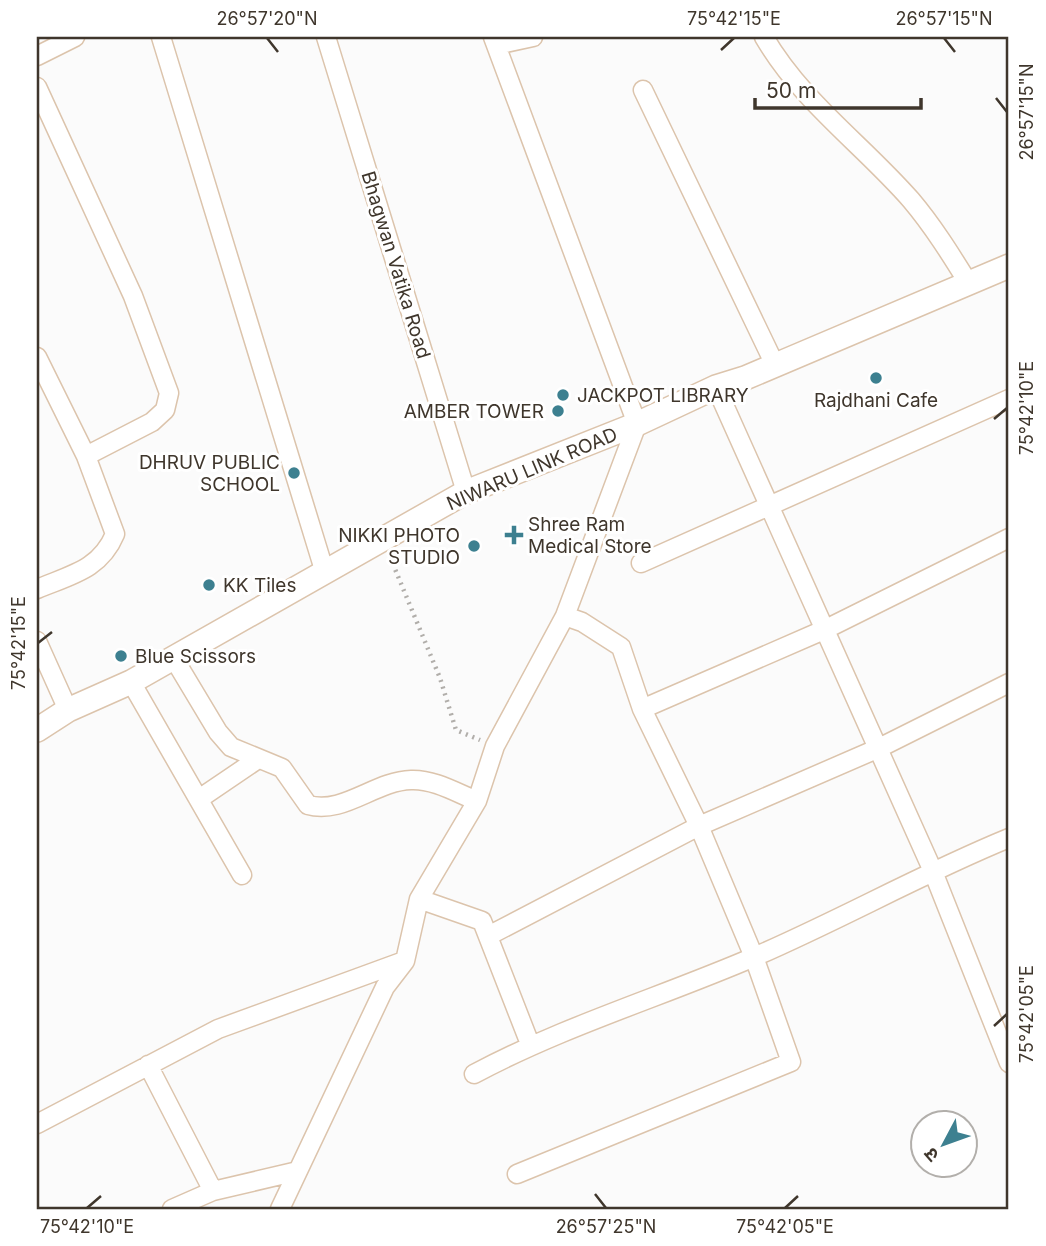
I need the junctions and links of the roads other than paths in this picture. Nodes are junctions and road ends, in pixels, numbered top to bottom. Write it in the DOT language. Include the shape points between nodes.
graph roads {
  1 [pos="75,37"];
  2 [pos="161,37"];
  3 [pos="326,37"];
  4 [pos="533,37"];
  5 [pos="764,37"];
  6 [pos="494,41"];
  7 [pos="37,56"];
  8 [pos="37,87"];
  9 [pos="643,90"];
  10 [pos="1009,266"];
  11 [pos="969,284"];
  12 [pos="37,357"];
  13 [pos="775,365"];
  14 [pos="716,387"];
  15 [pos="1009,399"];
  16 [pos="637,424"];
  17 [pos="86,456"];
  18 [pos="466,492"];
  19 [pos="771,507"];
  20 [pos="1009,538"];
  21 [pos="641,563"];
  22 [pos="325,573"];
  23 [pos="37,589"];
  24 [pos="565,616"];
  25 [pos="826,629"];
  26 [pos="37,641"];
  27 [pos="173,657"];
  28 [pos="131,682"];
  29 [pos="1009,682"];
  30 [pos="642,709"];
  31 [pos="68,710"];
  32 [pos="37,730"];
  33 [pos="879,748"];
  34 [pos="258,759"];
  35 [pos="199,799"];
  36 [pos="477,801"];
  37 [pos="699,826"];
  38 [pos="1009,838"];
  39 [pos="932,869"];
  40 [pos="242,875"];
  41 [pos="419,899"];
  42 [pos="488,936"];
  43 [pos="754,957"];
  44 [pos="405,961"];
  45 [pos="530,1044"];
  46 [pos="1008,1055"];
  47 [pos="148,1065"];
  48 [pos="474,1074"];
  49 [pos="37,1124"];
  50 [pos="298,1171"];
  51 [pos="516,1174"];
  52 [pos="213,1191"];
  53 [pos="172,1209"];
  54 [pos="280,1209"];
  1 -- 7 [label="street"];
  2 -- 22 [label="street"];
  3 -- 18 [label="street, Bhagwan Vatika Road"];
  4 -- 6 [label="street"];
  5 -- 11 [label="street" via="816,108 910,200 945,243"];
  6 -- 16 [label="street"];
  8 -- 17 [label="street" via="133,296 169,393 165,410 152,422"];
  9 -- 13 [label="street"];
  10 -- 11 [label="street, NIWARU LINK ROAD"];
  11 -- 13 [label="street, NIWARU LINK ROAD"];
  12 -- 17 [label="street"];
  13 -- 14 [label="street, NIWARU LINK ROAD"];
  14 -- 16 [label="street, NIWARU LINK ROAD"];
  14 -- 19 [label="street"];
  15 -- 19 [label="street"];
  16 -- 18 [label="street, NIWARU LINK ROAD"];
  16 -- 24 [label="street"];
  17 -- 23 [label="street" via="115,534 108,552 96,564"];
  18 -- 22 [label="street, NIWARU LINK ROAD"];
  19 -- 21 [label="street"];
  19 -- 25 [label="street"];
  20 -- 25 [label="street"];
  22 -- 27 [label="street, NIWARU LINK ROAD"];
  24 -- 30 [label="street" via="621,647"];
  24 -- 36 [label="street" via="495,746"];
  25 -- 30 [label="street"];
  25 -- 33 [label="street"];
  26 -- 31 [label="street"];
  27 -- 28 [label="street, NIWARU LINK ROAD"];
  27 -- 34 [label="street" via="218,732 231,747"];
  28 -- 31 [label="street, NIWARU LINK ROAD"];
  28 -- 35 [label="street"];
  29 -- 33 [label="street"];
  30 -- 37 [label="street"];
  31 -- 32 [label="street, NIWARU LINK ROAD"];
  33 -- 37 [label="street"];
  33 -- 39 [label="street"];
  34 -- 35 [label="street"];
  34 -- 36 [label="street" via="282,768 300,798 318,808 413,780"];
  35 -- 40 [label="street"];
  36 -- 41 [label="street"];
  37 -- 42 [label="street"];
  37 -- 43 [label="street"];
  38 -- 39 [label="street"];
  39 -- 43 [label="street"];
  39 -- 46 [label="street"];
  41 -- 42 [label="street" via="482,920"];
  41 -- 44 [label="street"];
  42 -- 45 [label="street"];
  43 -- 45 [label="street"];
  43 -- 51 [label="street" via="791,1062"];
  44 -- 47 [label="street" via="218,1029"];
  44 -- 50 [label="street" via="385,987"];
  45 -- 48 [label="street"];
  47 -- 49 [label="street"];
  47 -- 52 [label="street"];
  50 -- 52 [label="street"];
  50 -- 54 [label="street"];
  52 -- 53 [label="street"];
}
